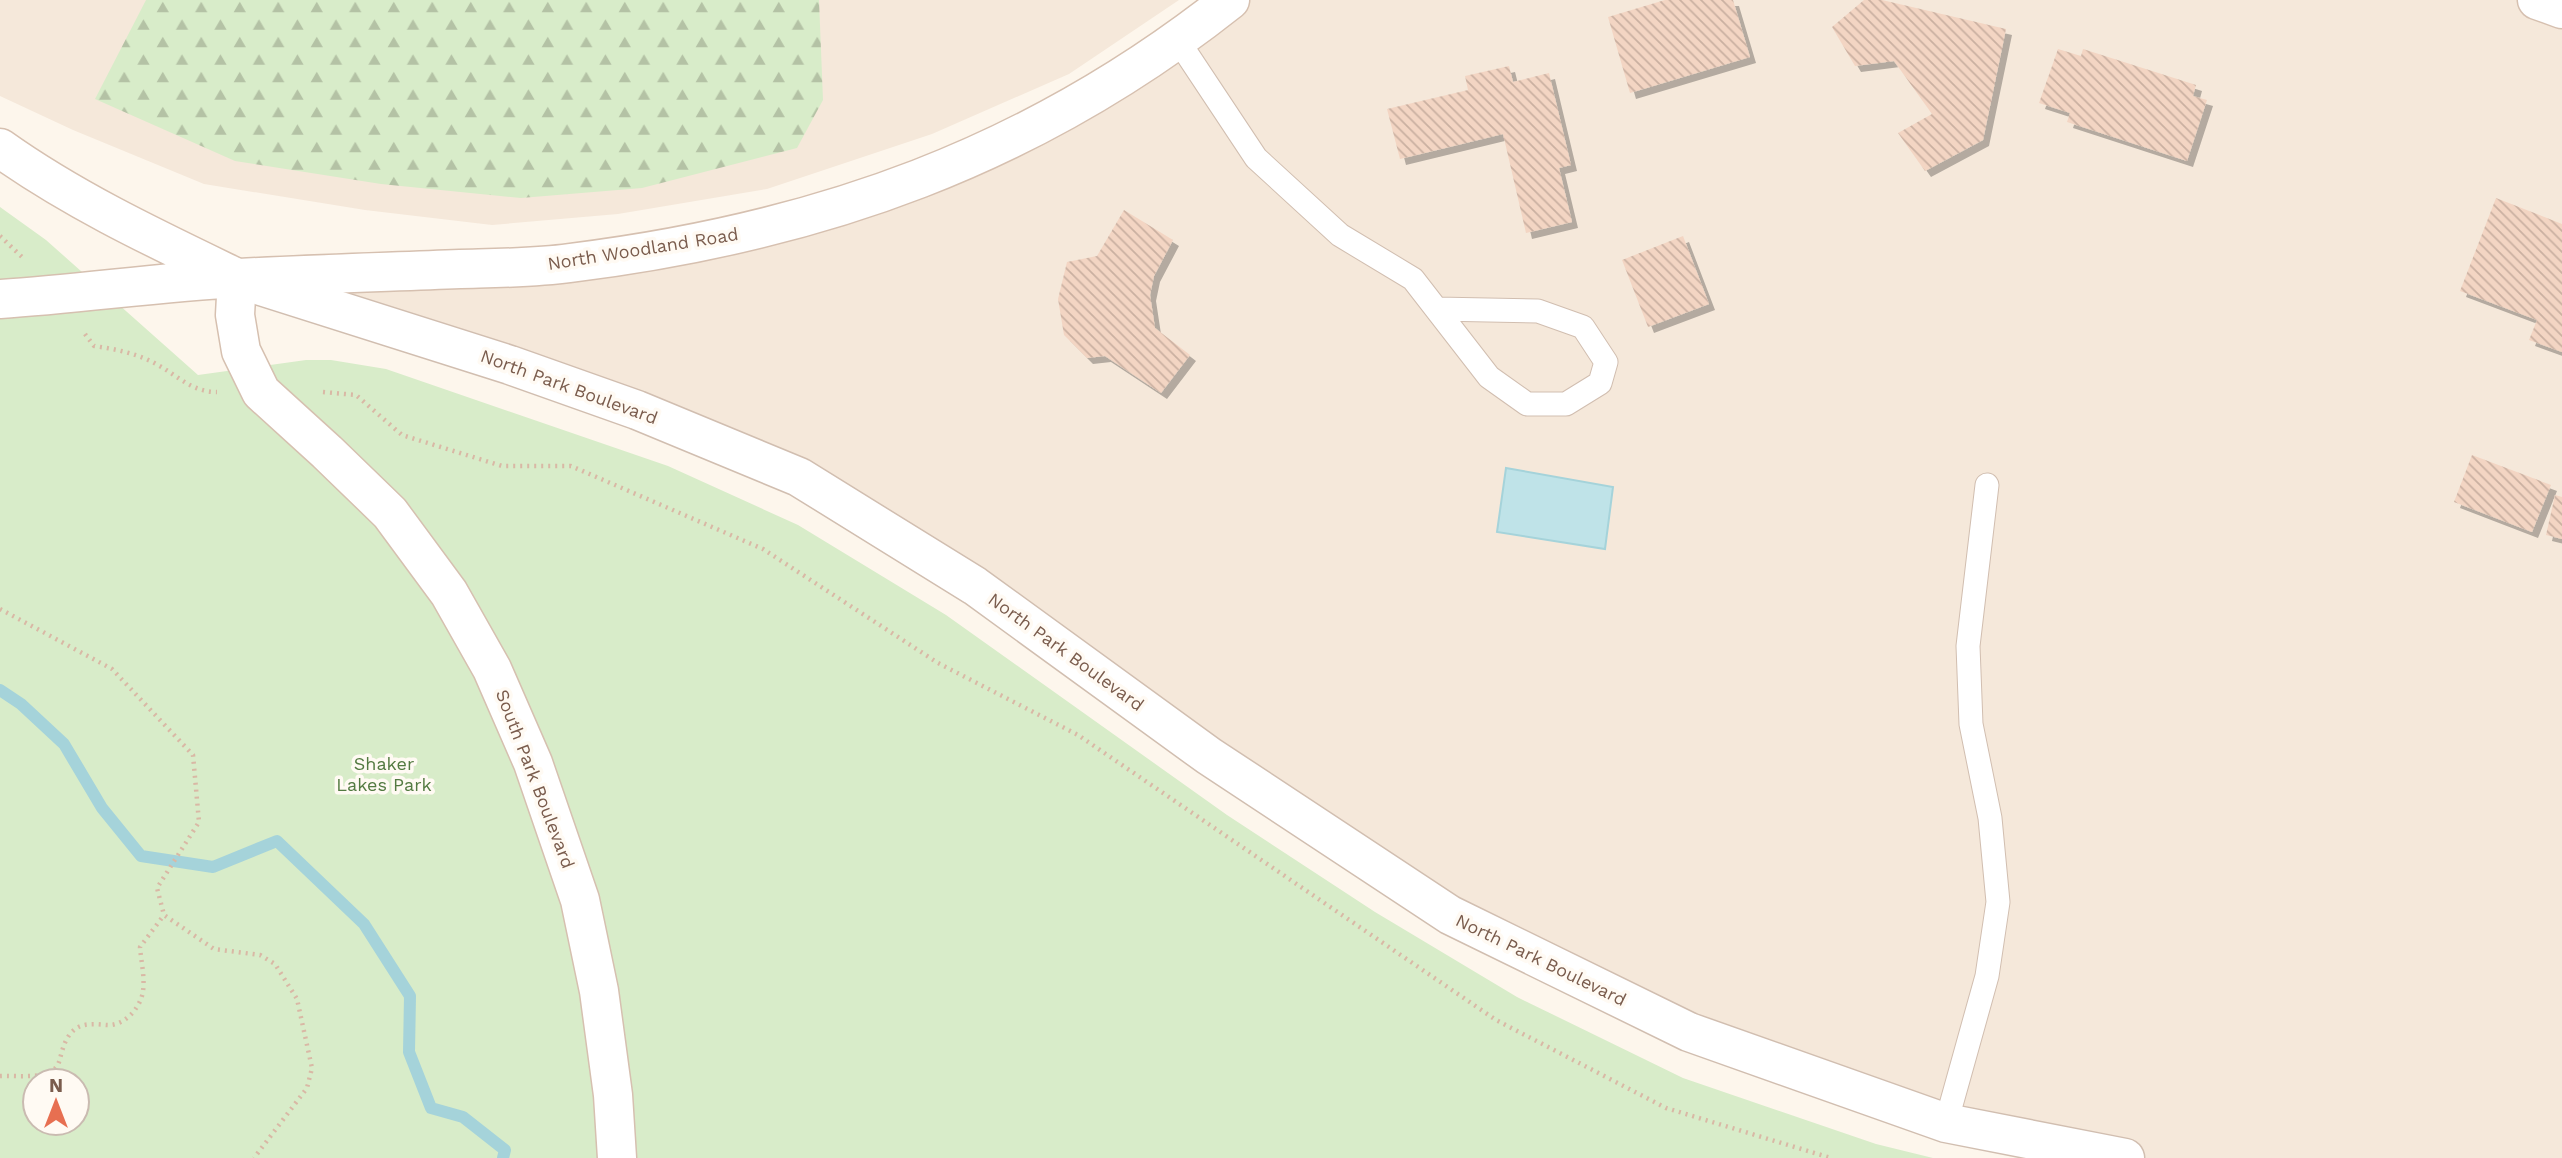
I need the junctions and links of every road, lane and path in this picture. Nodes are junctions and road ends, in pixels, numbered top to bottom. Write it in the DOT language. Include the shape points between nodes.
graph roads {
  1 [pos="1230,0"];
  2 [pos="2537,0"];
  3 [pos="2562,9"];
  4 [pos="1177,39"];
  5 [pos="0,148"];
  6 [pos="0,236"];
  7 [pos="30,265"];
  8 [pos="237,278"];
  9 [pos="0,299"];
  10 [pos="1437,309"];
  11 [pos="78,323"];
  12 [pos="202,392"];
  13 [pos="322,392"];
  14 [pos="1987,485"];
  15 [pos="0,609"];
  16 [pos="164,915"];
  17 [pos="0,1076"];
  18 [pos="1947,1123"];
  19 [pos="254,1158"];
  20 [pos="617,1158"];
  21 [pos="1831,1158"];
  22 [pos="2125,1158"];
  1 -- 4 [label="street, North Woodland Road"];
  2 -- 3 [label="street"];
  4 -- 8 [label="street, North Woodland Road" via="1068,110 999,146 931,176 788,223 568,264"];
  4 -- 10 [label="lane" via="1256,158 1340,235 1413,279"];
  5 -- 8 [label="street, North Park Boulevard" via="127,225"];
  6 -- 7 [label="path"];
  8 -- 9 [label="street, North Woodland Road"];
  8 -- 18 [label="street, North Park Boulevard" via="510,365 637,410 799,477 975,586 1209,756 1450,915 1689,1032"];
  8 -- 20 [label="street, South Park Boulevard" via="235,315 241,351 261,392 390,513 449,593 492,669 533,763 580,900 600,991"];
  10 -- 10 [label="lane" via="1489,377 1527,404 1566,404 1600,383 1606,362 1583,327 1538,311"];
  11 -- 12 [label="path" via="94,346 156,363"];
  13 -- 21 [label="path" via="356,395 402,435 502,466 571,466 763,549 938,663 1078,735 1496,1020 1665,1108"];
  14 -- 18 [label="lane" via="1968,646 1971,724 1990,818 1998,902 1987,976"];
  15 -- 16 [label="path" via="112,669 192,755 200,822 157,888"];
  16 -- 17 [label="path" via="140,947 143,992 124,1022 82,1025 72,1032 57,1067 49,1074"];
  16 -- 19 [label="path" via="214,949 260,955 275,964 297,999 312,1068 307,1088"];
  18 -- 22 [label="street, North Park Boulevard"];
}
